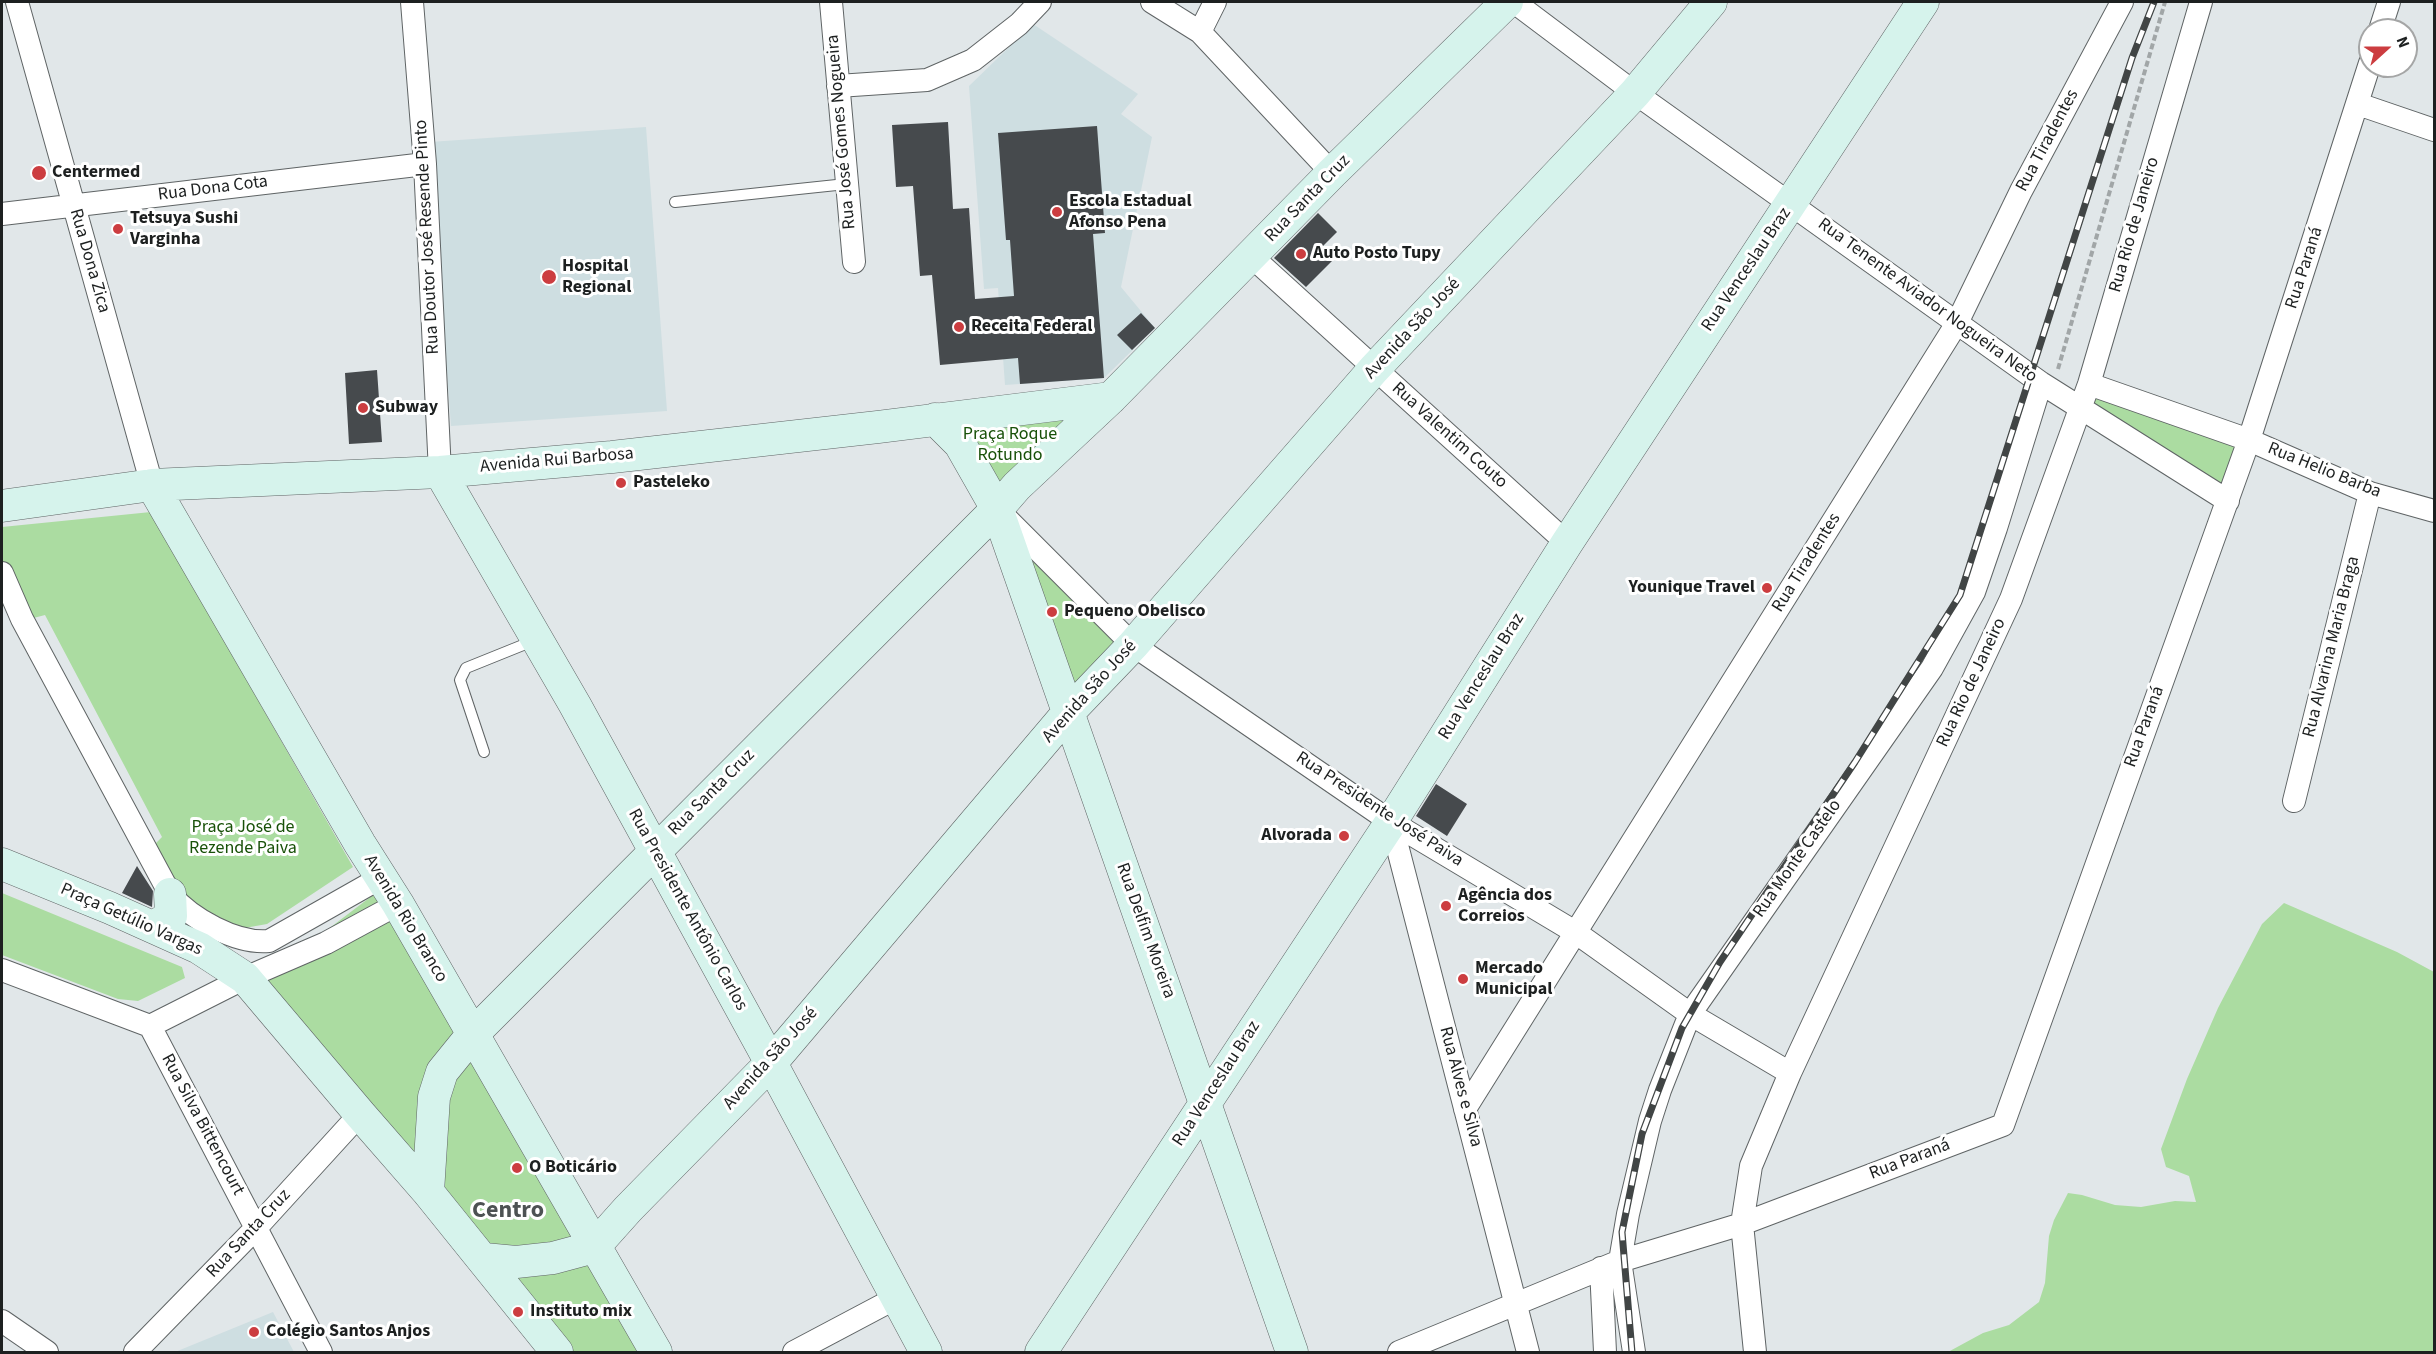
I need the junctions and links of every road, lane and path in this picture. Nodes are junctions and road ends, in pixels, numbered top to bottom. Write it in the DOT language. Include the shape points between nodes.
graph roads {
  1 [pos="17,2"];
  2 [pos="412,2"];
  3 [pos="831,2"];
  4 [pos="1040,2"];
  5 [pos="1152,2"];
  6 [pos="1215,2"];
  7 [pos="1507,2"];
  8 [pos="1514,2"];
  9 [pos="1711,2"];
  10 [pos="1923,2"];
  11 [pos="2122,2"];
  12 [pos="2165,2"];
  13 [pos="2201,2"];
  14 [pos="2389,2"];
  15 [pos="2384,18"];
  16 [pos="1200,32"];
  17 [pos="2366,78"];
  18 [pos="837,86"];
  19 [pos="1635,93"];
  20 [pos="2358,104"];
  21 [pos="2434,130"];
  22 [pos="425,164"];
  23 [pos="1332,173"];
  24 [pos="846,184"];
  25 [pos="675,202"];
  26 [pos="1792,203"];
  27 [pos="74,205"];
  28 [pos="2,214"];
  29 [pos="1251,256"];
  30 [pos="854,262"];
  31 [pos="1957,323"];
  32 [pos="1374,369"];
  33 [pos="2089,384"];
  34 [pos="2046,387"];
  35 [pos="1111,398"];
  36 [pos="2079,408"];
  37 [pos="935,419"];
  38 [pos="2249,440"];
  39 [pos="440,472"];
  40 [pos="152,485"];
  41 [pos="2370,493"];
  42 [pos="2228,501"];
  43 [pos="2,506"];
  44 [pos="997,509"];
  45 [pos="2434,511"];
  46 [pos="1567,543"];
  47 [pos="2,573"];
  48 [pos="12,618"];
  49 [pos="537,639"];
  50 [pos="1132,645"];
  51 [pos="1067,714"];
  52 [pos="484,752"];
  53 [pos="2294,801"];
  54 [pos="1391,822"];
  55 [pos="654,851"];
  56 [pos="2,864"];
  57 [pos="382,878"];
  58 [pos="170,894"];
  59 [pos="398,904"];
  60 [pos="154,927"];
  61 [pos="1575,932"];
  62 [pos="2,970"];
  63 [pos="245,978"];
  64 [pos="1689,1014"];
  65 [pos="150,1026"];
  66 [pos="472,1035"];
  67 [pos="771,1063"];
  68 [pos="1790,1072"];
  69 [pos="1206,1101"];
  70 [pos="1465,1108"];
  71 [pos="360,1114"];
  72 [pos="428,1192"];
  73 [pos="1742,1224"];
  74 [pos="256,1228"];
  75 [pos="594,1247"];
  76 [pos="484,1259"];
  77 [pos="1610,1265"];
  78 [pos="897,1298"];
  79 [pos="1516,1305"];
  80 [pos="2,1321"];
  81 [pos="46,1353"];
  82 [pos="135,1353"];
  83 [pos="321,1353"];
  84 [pos="557,1353"];
  85 [pos="656,1353"];
  86 [pos="794,1353"];
  87 [pos="926,1353"];
  88 [pos="1041,1353"];
  89 [pos="1292,1353"];
  90 [pos="1399,1353"];
  91 [pos="1528,1353"];
  92 [pos="1605,1353"];
  93 [pos="1634,1353"];
  94 [pos="1755,1353"];
  1 -- 27 [label="street, Rua Dona Zica"];
  2 -- 22 [label="street, Rua Doutor José Resende Pinto"];
  3 -- 18 [label="street, Rua José Gomes Nogueira"];
  4 -- 18 [label="street" via="973,60 927,80"];
  5 -- 16 [label="street"];
  6 -- 16 [label="street"];
  7 -- 23 [label="main road, Rua Santa Cruz"];
  8 -- 19 [label="street, Rua Tenente Aviador Nogueira Neto"];
  9 -- 19 [label="main road, Avenida São José"];
  10 -- 26 [label="main road, Rua Venceslau Braz"];
  11 -- 31 [label="street, Rua Tiradentes" via="2021,191"];
  12 -- 34 [label="path"];
  13 -- 33 [label="street, Rua Rio de Janeiro"];
  14 -- 15 [label="street"];
  16 -- 23 [label="street"];
  17 -- 20 [label="street, Rua Paraná"];
  18 -- 24 [label="street, Rua José Gomes Nogueira"];
  19 -- 26 [label="street, Rua Tenente Aviador Nogueira Neto"];
  19 -- 32 [label="main road, Avenida São José"];
  20 -- 21 [label="street"];
  20 -- 38 [label="street, Rua Paraná"];
  22 -- 27 [label="street, Rua Dona Cota"];
  22 -- 39 [label="street, Rua Doutor José Resende Pinto"];
  23 -- 29 [label="main road, Rua Santa Cruz"];
  24 -- 25 [label="lane"];
  24 -- 30 [label="street, Rua José Gomes Nogueira"];
  26 -- 31 [label="street, Rua Tenente Aviador Nogueira Neto"];
  26 -- 46 [label="main road, Rua Venceslau Braz"];
  27 -- 28 [label="street, Rua Dona Cota"];
  27 -- 40 [label="street, Rua Dona Zica"];
  29 -- 32 [label="street, Rua Valentim Couto"];
  29 -- 35 [label="main road, Rua Santa Cruz"];
  31 -- 34 [label="street, Rua Tenente Aviador Nogueira Neto"];
  31 -- 61 [label="street, Rua Tiradentes"];
  32 -- 46 [label="street, Rua Valentim Couto"];
  32 -- 50 [label="main road, Avenida São José"];
  33 -- 36 [label="street, Rua Rio de Janeiro"];
  33 -- 38 [label="street, Rua Helio Barba"];
  34 -- 36 [label="street, Rua Tenente Aviador Nogueira Neto"];
  34 -- 64 [label="street, Rua Monte Castelo" via="1974,592 1932,668"];
  35 -- 37 [label="main road, Avenida Rui Barbosa"];
  35 -- 44 [label="main road" via="1021,481"];
  36 -- 42 [label="street, Rua Tenente Aviador Nogueira Neto"];
  36 -- 68 [label="street, Rua Rio de Janeiro" via="2011,599"];
  37 -- 39 [label="main road, Avenida Rui Barbosa"];
  37 -- 44 [label="main road" via="960,444"];
  38 -- 41 [label="street, Rua Helio Barba"];
  38 -- 42 [label="street, Rua Paraná"];
  39 -- 40 [label="main road, Avenida Rui Barbosa"];
  39 -- 49 [label="main road, Rua Presidente Antônio Carlos"];
  40 -- 43 [label="main road, Avenida Rui Barbosa"];
  40 -- 57 [label="main road, Avenida Rio Branco"];
  41 -- 45 [label="street, Rua Helio Barba"];
  41 -- 53 [label="street, Rua Alvarina Maria Braga"];
  42 -- 73 [label="street, Rua Paraná" via="2003,1125"];
  44 -- 50 [label="street, Rua Presidente José Paiva"];
  44 -- 51 [label="main road, Rua Delfim Moreira"];
  44 -- 55 [label="main road, Rua Santa Cruz"];
  46 -- 54 [label="main road, Rua Venceslau Braz"];
  47 -- 48 [label="street"];
  48 -- 58 [label="street"];
  49 -- 52 [label="lane" via="466,669 460,680"];
  49 -- 55 [label="main road, Rua Presidente Antônio Carlos"];
  50 -- 51 [label="main road, Avenida São José"];
  50 -- 54 [label="street, Rua Presidente José Paiva"];
  51 -- 67 [label="main road, Avenida São José"];
  51 -- 69 [label="main road, Rua Delfim Moreira"];
  54 -- 61 [label="street, Rua Presidente José Paiva"];
  54 -- 69 [label="main road, Rua Venceslau Braz"];
  54 -- 70 [label="street, Rua Alves e Silva"];
  55 -- 66 [label="main road, Rua Santa Cruz"];
  55 -- 67 [label="main road, Rua Presidente Antônio Carlos"];
  56 -- 60 [label="main road, Praça Getúlio Vargas"];
  57 -- 58 [label="street" via="279,937 257,942 220,930 180,907"];
  57 -- 59 [label="main road, Avenida Rio Branco"];
  58 -- 60 [label="main road" via="171,916"];
  59 -- 63 [label="street" via="326,943"];
  59 -- 66 [label="main road, Avenida Rio Branco"];
  60 -- 63 [label="main road, Praça Getúlio Vargas" via="199,948"];
  61 -- 64 [label="street, Rua Presidente José Paiva"];
  61 -- 70 [label="street, Rua Tiradentes"];
  62 -- 65 [label="street"];
  63 -- 65 [label="street"];
  63 -- 71 [label="main road"];
  64 -- 68 [label="street, Rua Presidente José Paiva"];
  64 -- 77 [label="street, Rua Monte Castelo" via="1650,1121 1628,1214"];
  65 -- 74 [label="street, Rua Silva Bittencourt"];
  66 -- 72 [label="main road, Rua Santa Cruz" via="442,1072 434,1097"];
  66 -- 75 [label="main road, Avenida Rio Branco"];
  67 -- 75 [label="main road, Avenida São José"];
  67 -- 78 [label="main road, Rua Presidente Antônio Carlos"];
  68 -- 73 [label="street, Rua Rio de Janeiro" via="1751,1166"];
  69 -- 88 [label="main road, Rua Venceslau Braz"];
  69 -- 89 [label="main road, Rua Delfim Moreira"];
  70 -- 79 [label="street, Rua Alves e Silva"];
  71 -- 72 [label="main road"];
  71 -- 74 [label="street, Rua Santa Cruz"];
  72 -- 76 [label="main road"];
  73 -- 77 [label="street, Rua Paraná"];
  73 -- 94 [label="street, Rua Rio de Janeiro"];
  74 -- 82 [label="street, Rua Santa Cruz"];
  74 -- 83 [label="street, Rua Silva Bittencourt"];
  75 -- 76 [label="main road" via="553,1258"];
  75 -- 85 [label="main road, Avenida Rio Branco"];
  76 -- 84 [label="main road"];
  77 -- 79 [label="street, Rua Paraná"];
  77 -- 92 [label="street"];
  77 -- 93 [label="street, Rua Monte Castelo"];
  78 -- 86 [label="street"];
  78 -- 87 [label="main road, Rua Presidente Antônio Carlos"];
  79 -- 90 [label="street, Rua Paraná"];
  79 -- 91 [label="street, Rua Alves e Silva"];
  80 -- 81 [label="street"];
}
